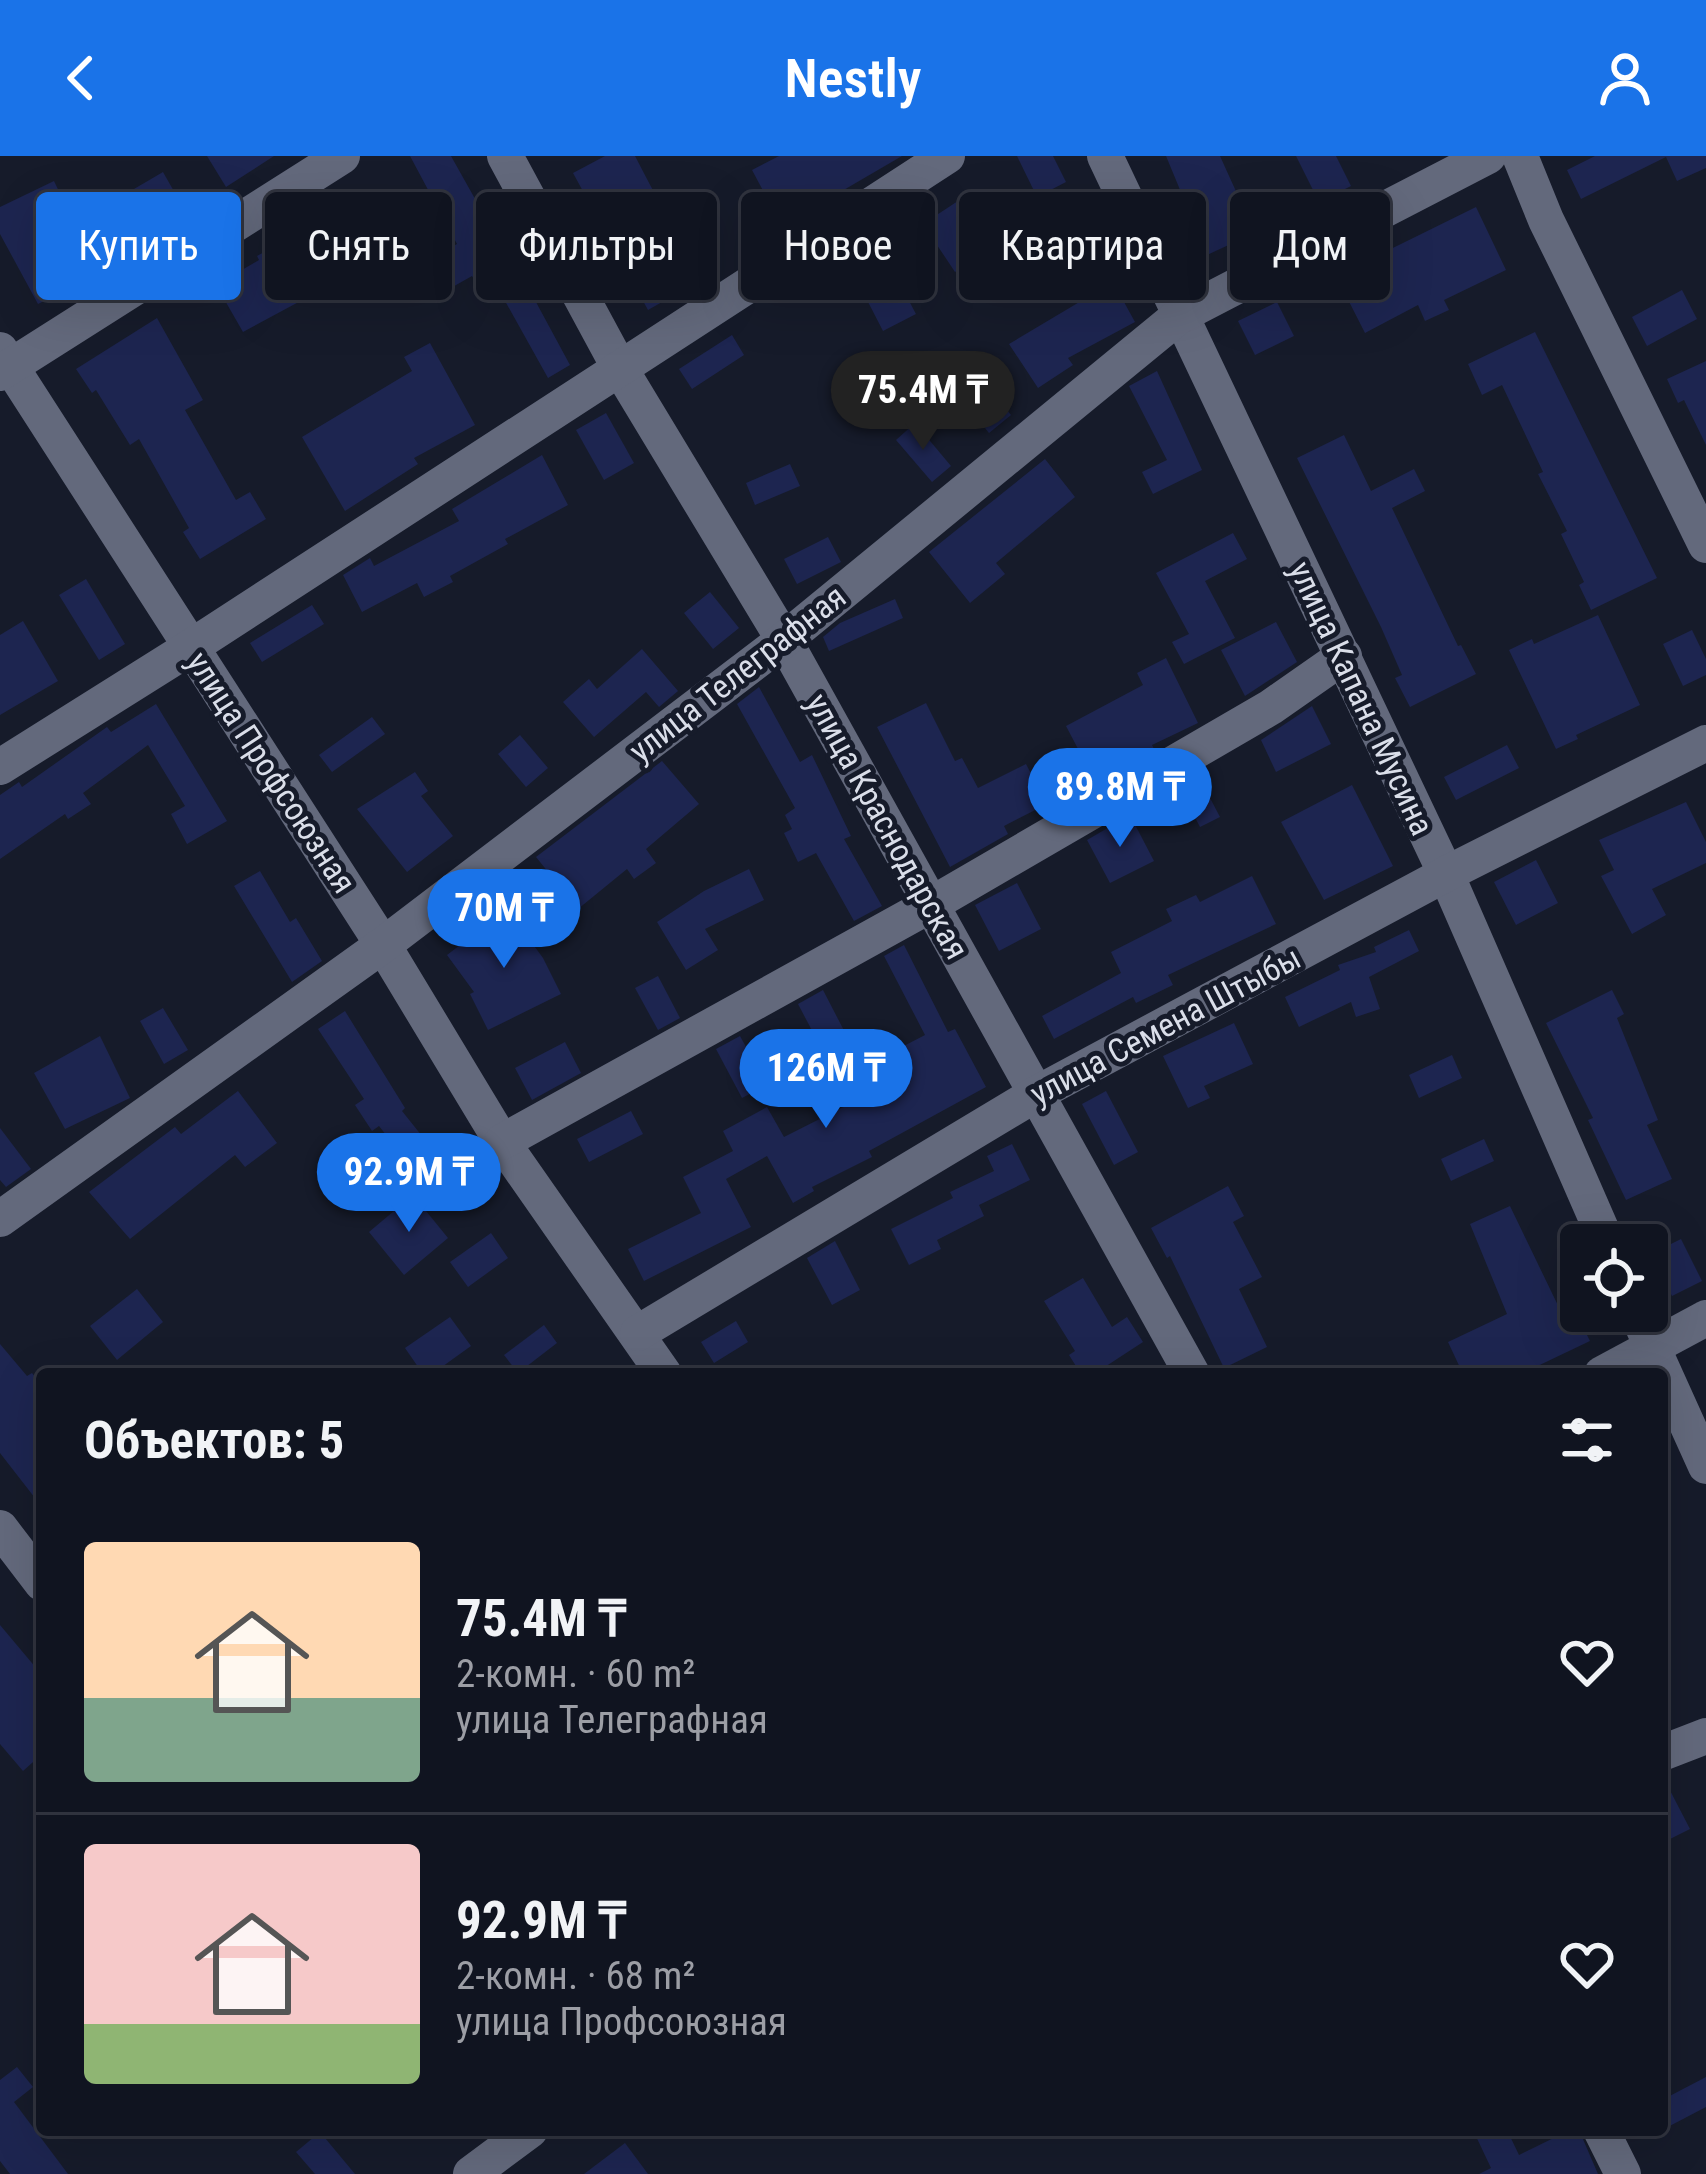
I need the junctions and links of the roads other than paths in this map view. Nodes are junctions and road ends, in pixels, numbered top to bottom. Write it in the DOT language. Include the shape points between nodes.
graph roads {
  1 [pos="342,156"];
  2 [pos="505,156"];
  3 [pos="947,156"];
  4 [pos="1105,156"];
  5 [pos="1488,156"];
  6 [pos="1520,156"];
  7 [pos="1179,316"];
  8 [pos="3,363"];
  9 [pos="619,367"];
  10 [pos="1706,545"];
  11 [pos="784,640"];
  12 [pos="191,647"];
  13 [pos="1344,656"];
  14 [pos="1706,742"];
  15 [pos="0,767"];
  16 [pos="1446,874"];
  17 [pos="932,904"];
  18 [pos="383,945"];
  19 [pos="1036,1094"];
  20 [pos="502,1142"];
  21 [pos="0,1219"];
  22 [pos="1599,1224"];
  23 [pos="1706,1318"];
  24 [pos="1668,1324"];
  25 [pos="1640,1332"];
  26 [pos="1646,1332"];
  27 [pos="638,1333"];
  28 [pos="660,1368"];
  29 [pos="1189,1368"];
  30 [pos="1608,1368"];
  31 [pos="1662,1368"];
  32 [pos="1668,1381"];
  33 [pos="1706,1466"];
  34 [pos="0,1528"];
  35 [pos="36,1574"];
  36 [pos="1706,1736"];
  37 [pos="1668,1751"];
  38 [pos="517,2136"];
  39 [pos="1604,2136"];
  40 [pos="471,2174"];
  41 [pos="1622,2174"];
  1 -- 8 [label="street"];
  2 -- 9 [label="street, улица Краснодарская"];
  3 -- 9 [label="street"];
  4 -- 7 [label="street, улица Капана Мусина"];
  5 -- 7 [label="street, улица Телеграфная"];
  6 -- 10 [label="street"];
  7 -- 11 [label="street, улица Телеграфная"];
  7 -- 13 [label="street, улица Капана Мусина"];
  8 -- 12 [label="street, улица Профсоюзная"];
  9 -- 11 [label="street, улица Краснодарская"];
  9 -- 12 [label="street"];
  11 -- 17 [label="street, улица Краснодарская"];
  11 -- 18 [label="street, улица Телеграфная"];
  12 -- 15 [label="street"];
  12 -- 18 [label="street, улица Профсоюзная"];
  13 -- 16 [label="street, улица Капана Мусина"];
  13 -- 17 [label="street" via="1271,707"];
  14 -- 16 [label="street, улица Семена Штыбы"];
  16 -- 19 [label="street, улица Семена Штыбы"];
  16 -- 22 [label="street, улица Капана Мусина"];
  17 -- 19 [label="street, улица Краснодарская"];
  17 -- 20 [label="street"];
  18 -- 20 [label="street, улица Профсоюзная"];
  18 -- 21 [label="street, улица Телеграфная"];
  19 -- 27 [label="street, улица Семена Штыбы"];
  19 -- 29 [label="street, улица Краснодарская"];
  20 -- 27 [label="street, улица Профсоюзная"];
  23 -- 24 [label="street"];
  25 -- 30 [label="street"];
  26 -- 31 [label="street"];
  27 -- 28 [label="street, улица Профсоюзная"];
  32 -- 33 [label="street"];
  34 -- 35 [label="street"];
  36 -- 37 [label="street"];
  38 -- 40 [label="street"];
  39 -- 41 [label="street"];
}
